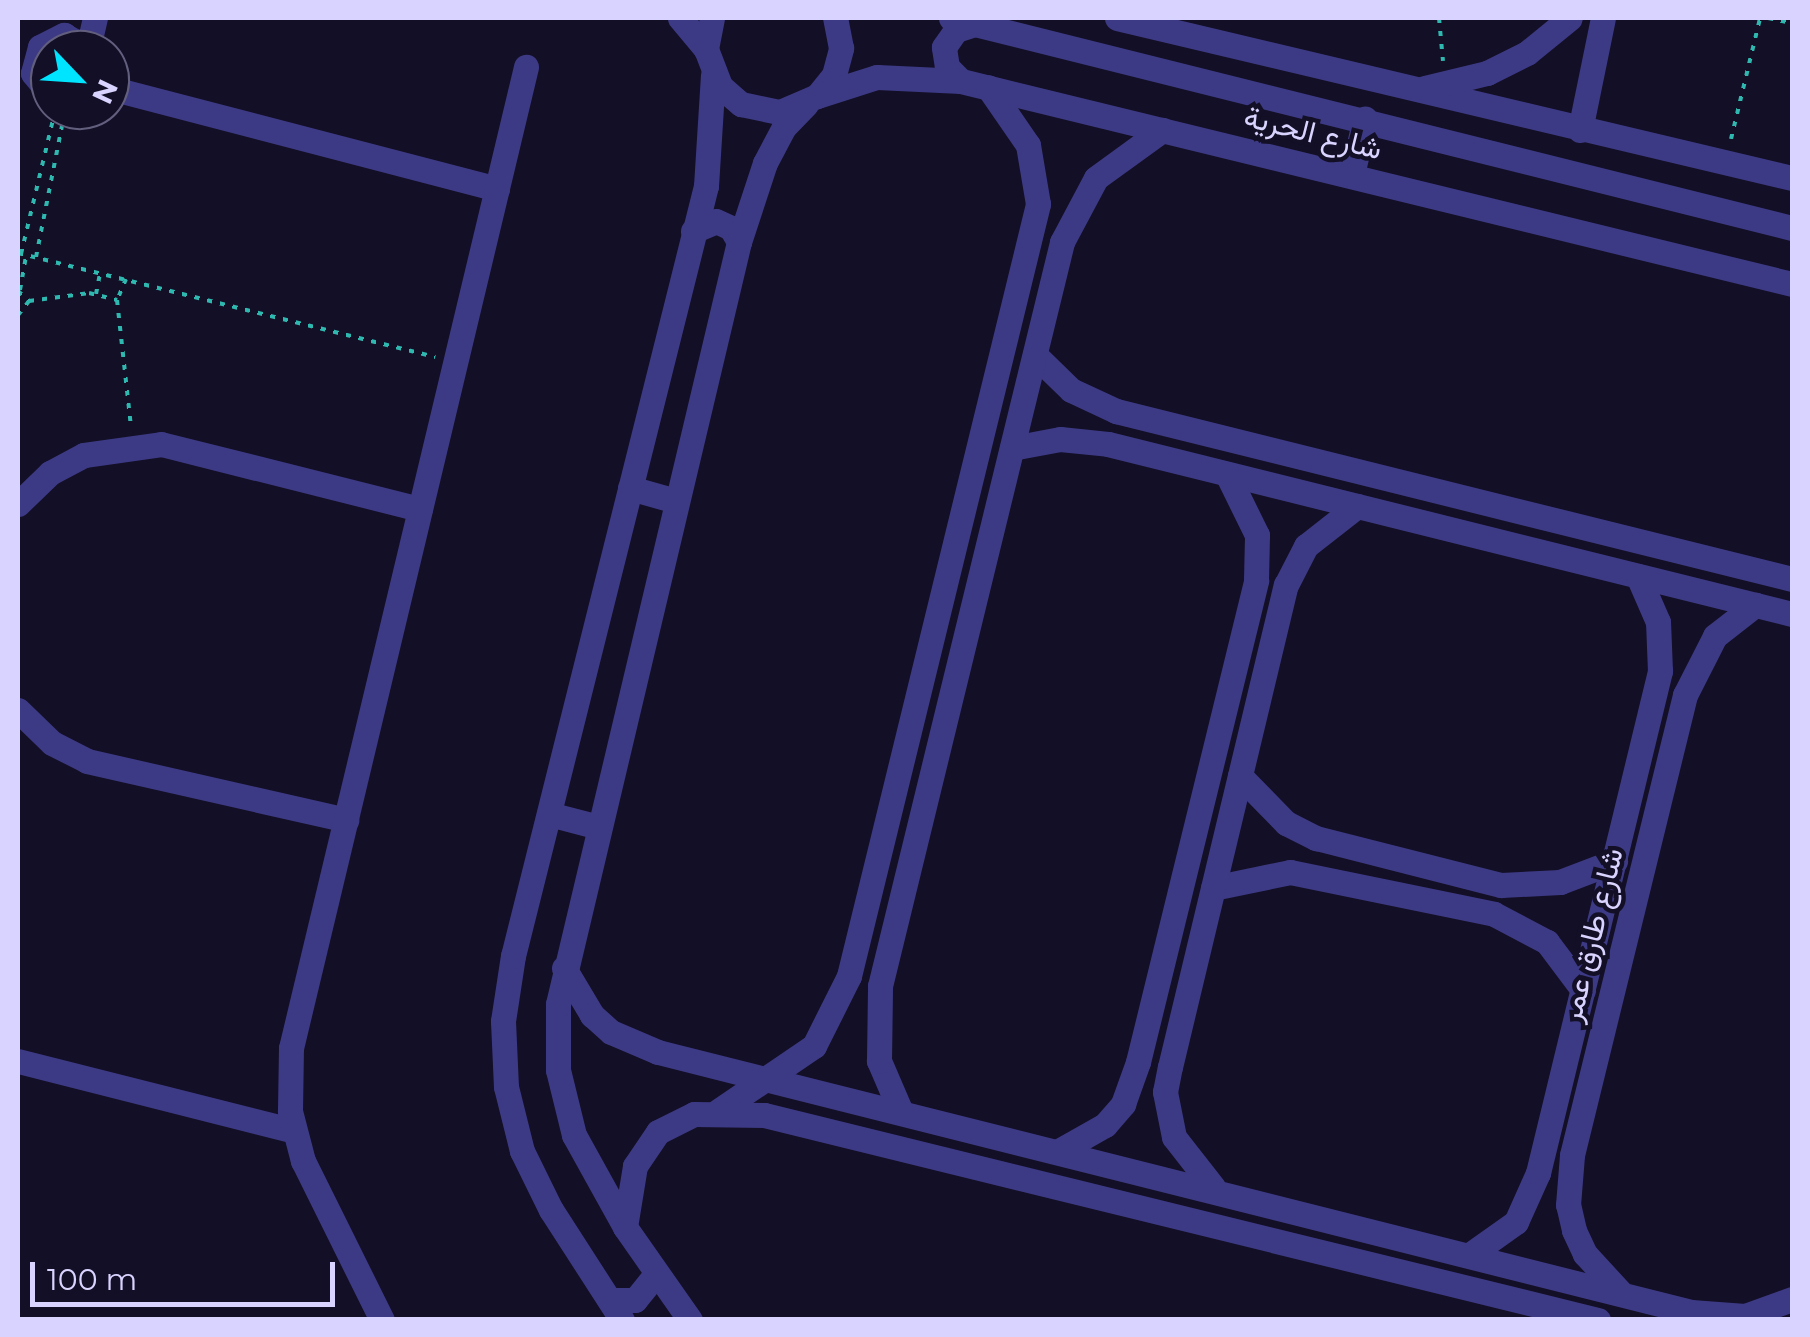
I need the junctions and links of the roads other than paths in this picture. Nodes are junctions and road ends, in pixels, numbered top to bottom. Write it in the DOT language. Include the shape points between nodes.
graph roads {
  1 [pos="680,18"];
  2 [pos="712,18"];
  3 [pos="835,18"];
  4 [pos="1117,18"];
  5 [pos="1570,18"];
  6 [pos="1602,18"];
  7 [pos="963,21"];
  8 [pos="1161,24"];
  9 [pos="57,27"];
  10 [pos="706,48"];
  11 [pos="25,62"];
  12 [pos="526,68"];
  13 [pos="713,75"];
  14 [pos="961,81"];
  15 [pos="988,87"];
  16 [pos="1414,90"];
  17 [pos="130,93"];
  18 [pos="812,100"];
  19 [pos="1365,118"];
  20 [pos="1162,130"];
  21 [pos="1580,130"];
  22 [pos="1352,175"];
  23 [pos="1792,178"];
  24 [pos="497,189"];
  25 [pos="1792,228"];
  26 [pos="694,231"];
  27 [pos="1031,234"];
  28 [pos="739,242"];
  29 [pos="1062,242"];
  30 [pos="1792,284"];
  31 [pos="1035,354"];
  32 [pos="1116,411"];
  33 [pos="1108,444"];
  34 [pos="1012,448"];
  35 [pos="1227,474"];
  36 [pos="630,488"];
  37 [pos="676,501"];
  38 [pos="18,504"];
  39 [pos="1357,506"];
  40 [pos="420,509"];
  41 [pos="1519,510"];
  42 [pos="1511,544"];
  43 [pos="952,558"];
  44 [pos="983,564"];
  45 [pos="1638,576"];
  46 [pos="1792,578"];
  47 [pos="1252,599"];
  48 [pos="1280,604"];
  49 [pos="1755,605"];
  50 [pos="1792,614"];
  51 [pos="1658,687"];
  52 [pos="1685,695"];
  53 [pos="18,710"];
  54 [pos="1240,776"];
  55 [pos="549,814"];
  56 [pos="346,820"];
  57 [pos="596,826"];
  58 [pos="1347,848"];
  59 [pos="1615,860"];
  60 [pos="1340,880"];
  61 [pos="1501,884"];
  62 [pos="1214,888"];
  63 [pos="1494,914"];
  64 [pos="564,968"];
  65 [pos="1583,990"];
  66 [pos="843,998"];
  67 [pos="876,1006"];
  68 [pos="18,1061"];
  69 [pos="1138,1062"];
  70 [pos="1170,1067"];
  71 [pos="769,1080"];
  72 [pos="718,1111"];
  73 [pos="901,1112"];
  74 [pos="294,1131"];
  75 [pos="1059,1151"];
  76 [pos="1538,1172"];
  77 [pos="1568,1179"];
  78 [pos="1217,1190"];
  79 [pos="1300,1211"];
  80 [pos="625,1227"];
  81 [pos="1292,1244"];
  82 [pos="1471,1254"];
  83 [pos="656,1274"];
  84 [pos="1620,1292"];
  85 [pos="1792,1299"];
  86 [pos="616,1310"];
  87 [pos="1694,1316"];
  88 [pos="382,1320"];
  89 [pos="690,1320"];
  90 [pos="1598,1320"];
  1 -- 10 [label="street"];
  2 -- 10 [label="street"];
  3 -- 18 [label="street" via="839,62"];
  4 -- 8 [label="street"];
  5 -- 16 [label="street" via="1526,54 1446,86"];
  6 -- 21 [label="street"];
  7 -- 14 [label="street" via="944,46 947,67"];
  7 -- 19 [label="street, شارع الحرية"];
  8 -- 16 [label="street"];
  9 -- 11 [label="street"];
  10 -- 13 [label="street"];
  12 -- 24 [label="street"];
  13 -- 18 [label="street, شارع الحرية" via="754,110 780,112"];
  13 -- 26 [label="street" via="706,186"];
  14 -- 15 [label="street, شارع الحرية"];
  14 -- 18 [label="street, شارع الحرية" via="876,77"];
  15 -- 20 [label="street, شارع الحرية"];
  15 -- 27 [label="street" via="1028,145 1037,174"];
  16 -- 21 [label="street"];
  17 -- 24 [label="street"];
  18 -- 28 [label="street" via="784,128 765,164"];
  19 -- 22 [label="street"];
  19 -- 25 [label="street, شارع الحرية"];
  20 -- 22 [label="street, شارع الحرية"];
  20 -- 29 [label="street" via="1096,178"];
  21 -- 23 [label="street"];
  22 -- 30 [label="street, شارع الحرية"];
  24 -- 40 [label="street"];
  26 -- 28 [label="street" via="708,222 724,223"];
  26 -- 36 [label="street"];
  27 -- 29 [label="street" via="1046,228"];
  27 -- 43 [label="street"];
  28 -- 37 [label="street"];
  29 -- 31 [label="street"];
  31 -- 32 [label="street" via="1071,390"];
  31 -- 34 [label="street"];
  32 -- 33 [label="street" via="1103,422"];
  32 -- 41 [label="street"];
  33 -- 34 [label="street" via="1060,439"];
  33 -- 35 [label="street"];
  34 -- 44 [label="street"];
  35 -- 39 [label="street"];
  35 -- 47 [label="street" via="1257,535"];
  36 -- 37 [label="street"];
  36 -- 55 [label="street"];
  37 -- 57 [label="street"];
  38 -- 40 [label="street" via="50,474 84,455 162,444"];
  39 -- 42 [label="street"];
  39 -- 48 [label="street" via="1306,546"];
  40 -- 56 [label="street"];
  41 -- 42 [label="street"];
  41 -- 46 [label="street"];
  42 -- 45 [label="street"];
  43 -- 44 [label="street"];
  43 -- 66 [label="street"];
  44 -- 67 [label="street"];
  45 -- 49 [label="street"];
  45 -- 51 [label="street, شارع طارق عمر" via="1658,622"];
  47 -- 48 [label="street" via="1268,591"];
  47 -- 69 [label="street"];
  48 -- 54 [label="street"];
  49 -- 50 [label="street"];
  49 -- 52 [label="street, شارع طارق عمر" via="1715,636"];
  51 -- 52 [label="street" via="1674,680"];
  51 -- 59 [label="street, شارع طارق عمر"];
  52 -- 77 [label="street, شارع طارق عمر"];
  53 -- 56 [label="street" via="52,743 87,760"];
  54 -- 58 [label="street" via="1286,823"];
  54 -- 62 [label="street"];
  55 -- 57 [label="street"];
  55 -- 86 [label="street" via="506,989 506,1087 535,1181"];
  56 -- 74 [label="street" via="292,1048"];
  57 -- 64 [label="street"];
  58 -- 60 [label="street" via="1330,865"];
  58 -- 61 [label="street"];
  59 -- 61 [label="street" via="1560,882"];
  59 -- 65 [label="street, شارع طارق عمر"];
  60 -- 62 [label="street" via="1264,874"];
  60 -- 63 [label="street"];
  61 -- 63 [label="street" via="1508,902"];
  62 -- 70 [label="street"];
  63 -- 65 [label="street" via="1548,942"];
  64 -- 71 [label="street" via="592,1015 622,1038"];
  64 -- 80 [label="street" via="556,1037 564,1103 588,1165"];
  65 -- 76 [label="street, شارع طارق عمر"];
  66 -- 67 [label="street" via="857,1012"];
  66 -- 71 [label="street" via="814,1046"];
  67 -- 73 [label="street" via="879,1061"];
  68 -- 74 [label="street"];
  69 -- 70 [label="street" via="1152,1078"];
  69 -- 75 [label="street" via="1123,1104 1106,1124"];
  70 -- 78 [label="street" via="1165,1092 1174,1137"];
  71 -- 72 [label="street"];
  71 -- 73 [label="street"];
  72 -- 80 [label="street" via="675,1121 644,1148"];
  72 -- 81 [label="street" via="788,1119"];
  73 -- 75 [label="street"];
  74 -- 88 [label="street"];
  75 -- 78 [label="street"];
  76 -- 77 [label="street" via="1552,1184"];
  76 -- 82 [label="street, شارع طارق عمر" via="1516,1222"];
  77 -- 84 [label="street, شارع طارق عمر" via="1579,1242"];
  78 -- 79 [label="street"];
  79 -- 81 [label="street"];
  79 -- 82 [label="street"];
  80 -- 83 [label="street"];
  81 -- 90 [label="street"];
  82 -- 84 [label="street"];
  83 -- 86 [label="street"];
  83 -- 89 [label="street"];
  84 -- 87 [label="street"];
  85 -- 87 [label="street" via="1745,1316"];
}
